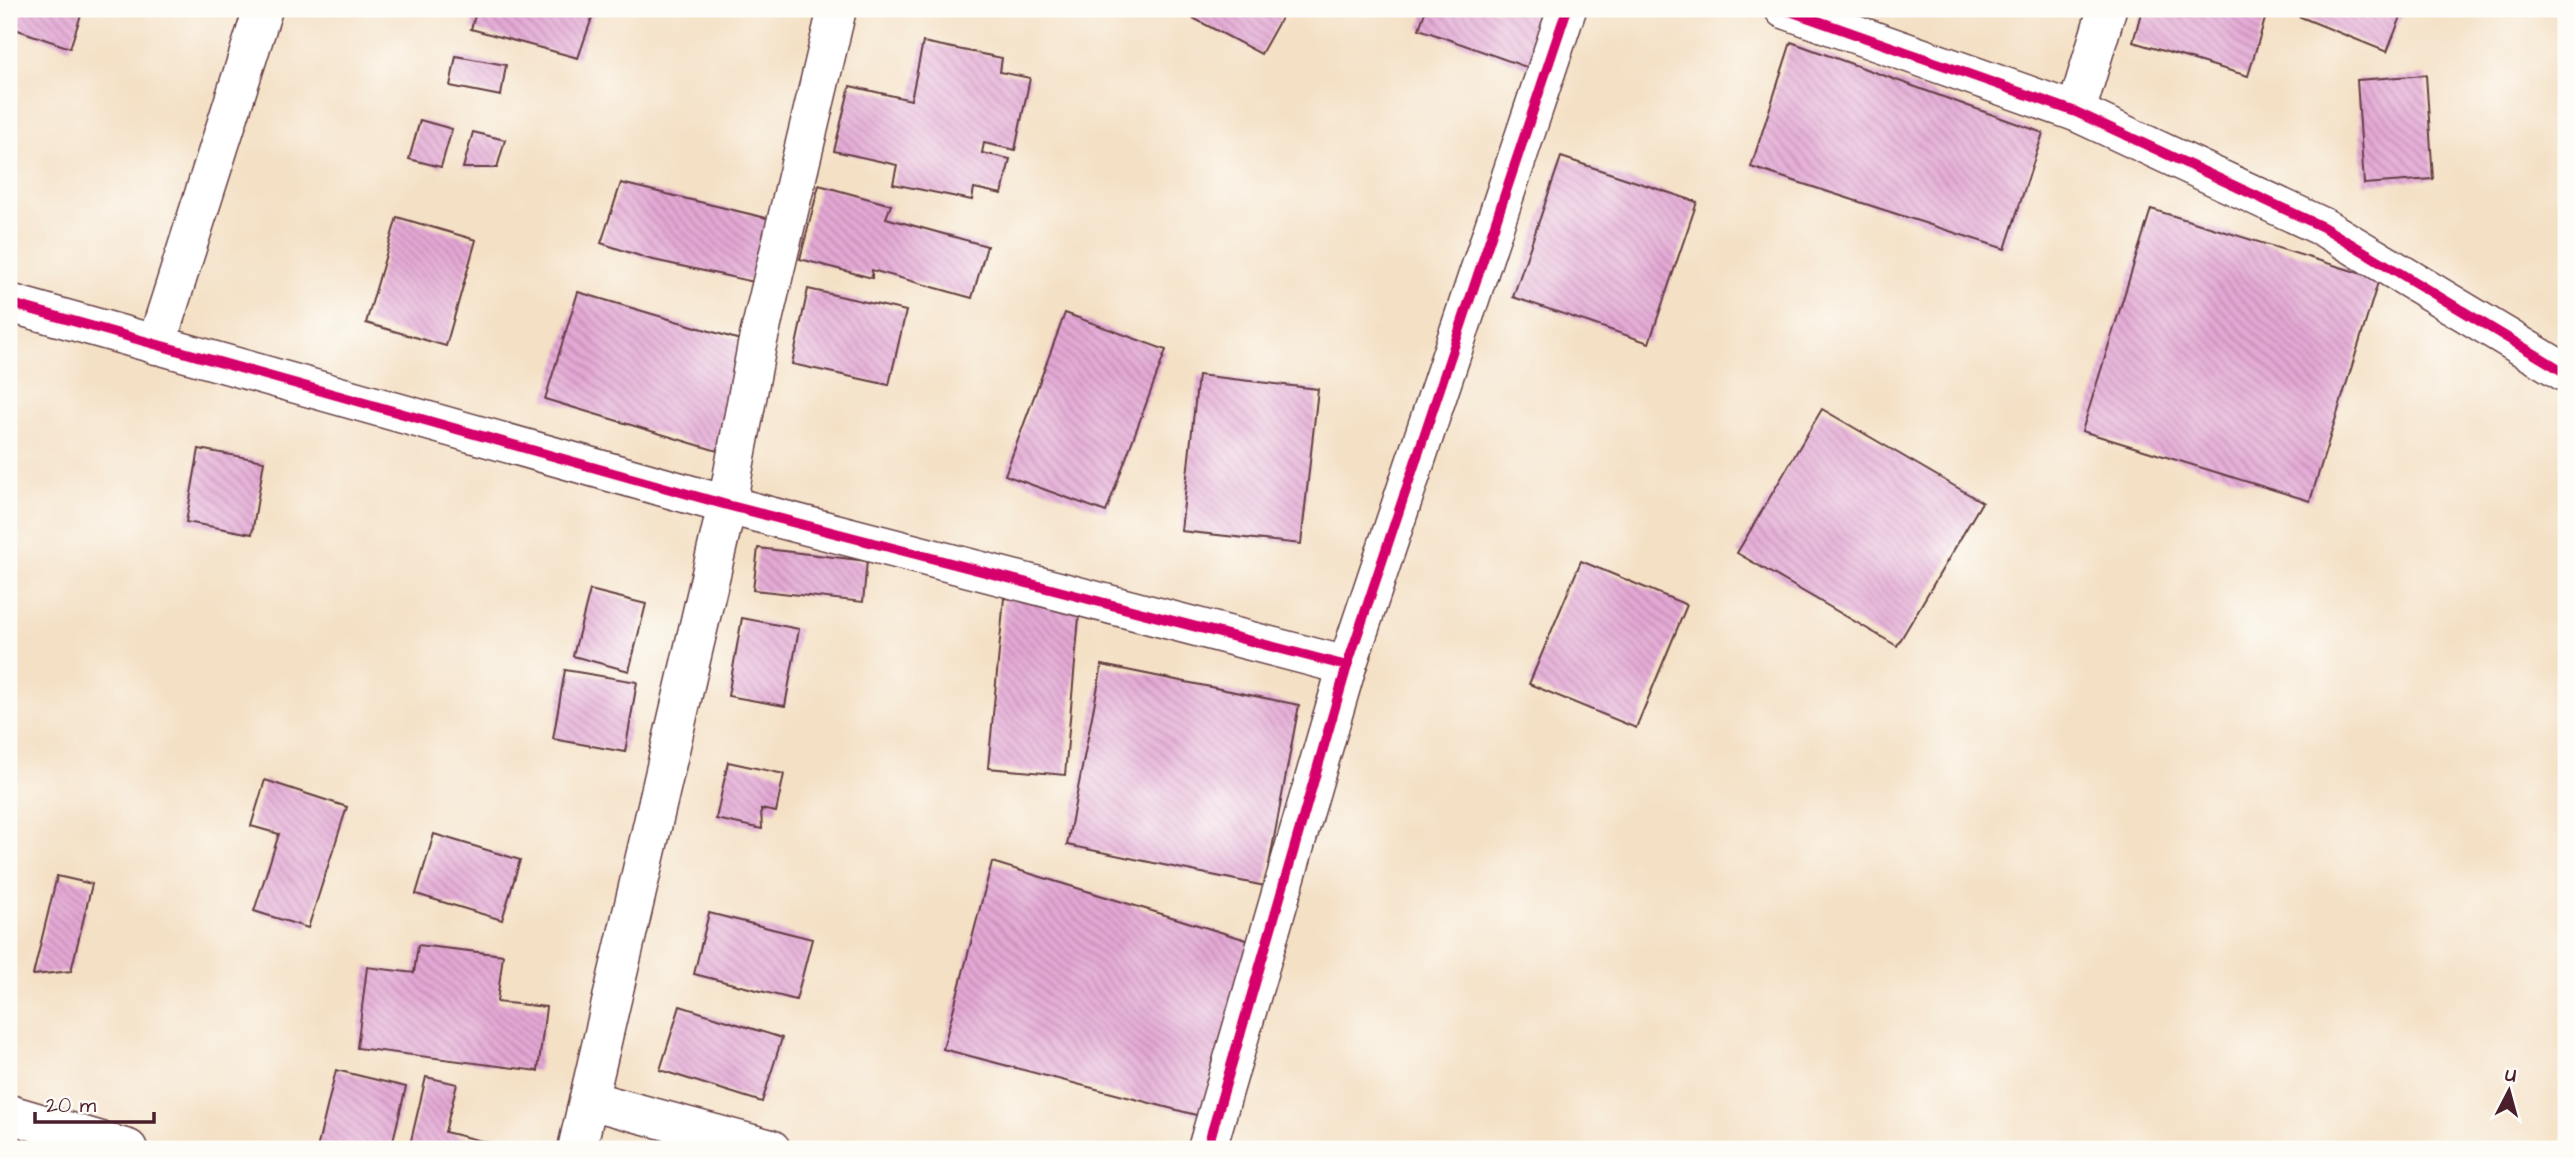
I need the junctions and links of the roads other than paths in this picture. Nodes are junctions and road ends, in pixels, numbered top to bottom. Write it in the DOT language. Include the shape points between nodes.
graph roads {
  1 [pos="263,9"];
  2 [pos="837,9"];
  3 [pos="1567,9"];
  4 [pos="1784,9"];
  5 [pos="2107,9"];
  6 [pos="2076,112"];
  7 [pos="9,303"];
  8 [pos="156,345"];
  9 [pos="2566,373"];
  10 [pos="727,505"];
  11 [pos="1347,666"];
  12 [pos="589,1100"];
  13 [pos="9,1114"];
  14 [pos="128,1149"];
  15 [pos="577,1149"];
  16 [pos="771,1149"];
  17 [pos="1207,1149"];
  1 -- 8 [label="street"];
  2 -- 10 [label="street" via="757,345"];
  3 -- 11 [label="street"];
  4 -- 6 [label="street"];
  5 -- 6 [label="street"];
  6 -- 9 [label="street" via="2323,227"];
  7 -- 8 [label="street"];
  8 -- 10 [label="street"];
  10 -- 11 [label="street"];
  10 -- 12 [label="street"];
  11 -- 17 [label="street"];
  12 -- 15 [label="street"];
  12 -- 16 [label="street"];
  13 -- 14 [label="street"];
}
